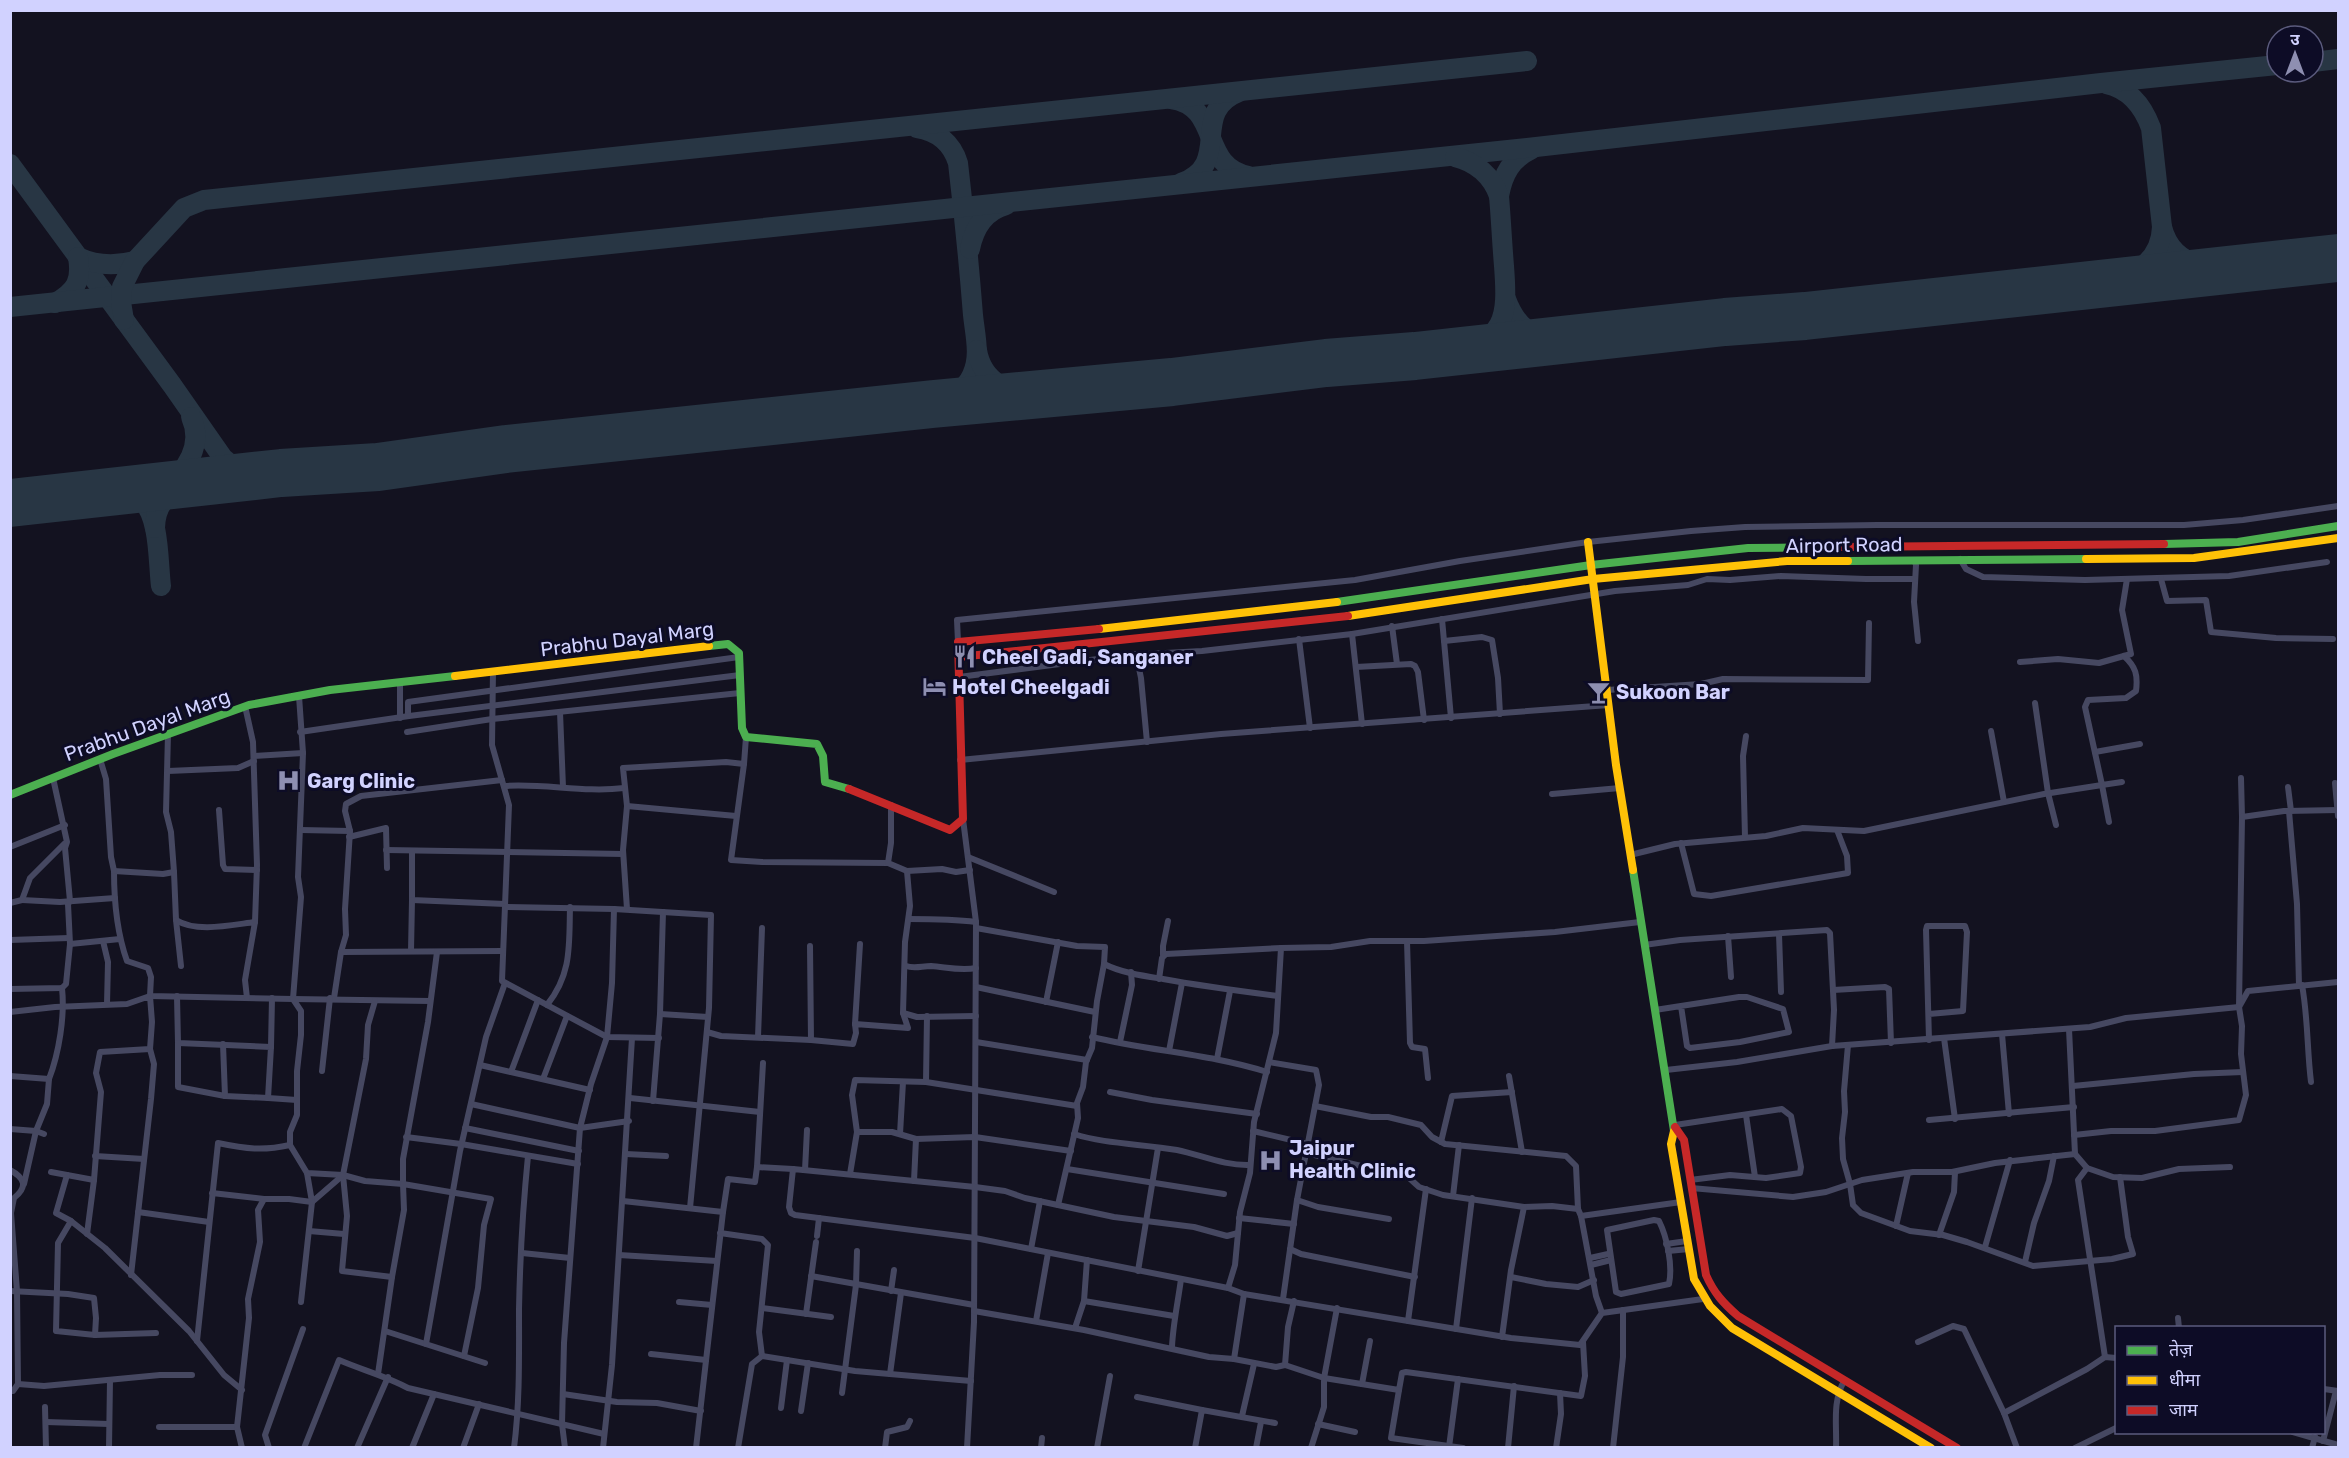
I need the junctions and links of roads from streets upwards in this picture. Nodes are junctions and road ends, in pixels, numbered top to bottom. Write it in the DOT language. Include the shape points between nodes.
graph roads {
  1 [pos="2338,506"];
  2 [pos="2338,526"];
  3 [pos="2338,538"];
  4 [pos="1588,542"];
  5 [pos="1960,559"];
  6 [pos="1914,560"];
  7 [pos="2327,562"];
  8 [pos="1591,565"];
  9 [pos="1593,579"];
  10 [pos="1915,579"];
  11 [pos="2127,579"];
  12 [pos="2161,579"];
  13 [pos="1594,595"];
  14 [pos="1442,619"];
  15 [pos="1869,623"];
  16 [pos="1392,626"];
  17 [pos="1352,634"];
  18 [pos="1299,639"];
  19 [pos="2333,639"];
  20 [pos="1444,641"];
  21 [pos="1918,641"];
  22 [pos="958,642"];
  23 [pos="1136,654"];
  24 [pos="2124,656"];
  25 [pos="739,657"];
  26 [pos="959,657"];
  27 [pos="2020,662"];
  28 [pos="1397,664"];
  29 [pos="1356,667"];
  30 [pos="493,671"];
  31 [pos="740,675"];
  32 [pos="959,676"];
  33 [pos="400,682"];
  34 [pos="493,689"];
  35 [pos="1607,690"];
  36 [pos="740,693"];
  37 [pos="299,696"];
  38 [pos="2035,703"];
  39 [pos="1609,705"];
  40 [pos="245,706"];
  41 [pos="493,706"];
  42 [pos="560,712"];
  43 [pos="1500,714"];
  44 [pos="408,716"];
  45 [pos="400,718"];
  46 [pos="1451,718"];
  47 [pos="492,719"];
  48 [pos="1424,720"];
  49 [pos="1362,724"];
  50 [pos="1310,728"];
  51 [pos="1990,731"];
  52 [pos="300,732"];
  53 [pos="407,732"];
  54 [pos="168,734"];
  55 [pos="1746,736"];
  56 [pos="746,737"];
  57 [pos="1147,742"];
  58 [pos="2140,744"];
  59 [pos="2095,752"];
  60 [pos="303,753"];
  61 [pos="254,758"];
  62 [pos="100,759"];
  63 [pos="960,760"];
  64 [pos="744,764"];
  65 [pos="168,771"];
  66 [pos="53,777"];
  67 [pos="2241,778"];
  68 [pos="2122,782"];
  69 [pos="503,783"];
  70 [pos="2335,783"];
  71 [pos="2102,785"];
  72 [pos="563,787"];
  73 [pos="2288,787"];
  74 [pos="624,788"];
  75 [pos="1620,788"];
  76 [pos="2048,793"];
  77 [pos="1552,794"];
  78 [pos="10,795"];
  79 [pos="2004,802"];
  80 [pos="891,805"];
  81 [pos="627,806"];
  82 [pos="219,810"];
  83 [pos="2338,810"];
  84 [pos="2290,811"];
  85 [pos="736,816"];
  86 [pos="2338,816"];
  87 [pos="2242,817"];
  88 [pos="963,819"];
  89 [pos="2109,822"];
  90 [pos="65,825"];
  91 [pos="2056,825"];
  92 [pos="301,830"];
  93 [pos="1837,830"];
  94 [pos="349,834"];
  95 [pos="1745,837"];
  96 [pos="67,842"];
  97 [pos="1682,843"];
  98 [pos="10,847"];
  99 [pos="386,850"];
  100 [pos="412,851"];
  101 [pos="507,852"];
  102 [pos="623,854"];
  103 [pos="1630,855"];
  104 [pos="968,857"];
  105 [pos="888,863"];
  106 [pos="387,868"];
  107 [pos="257,870"];
  108 [pos="969,870"];
  109 [pos="114,871"];
  110 [pos="907,871"];
  111 [pos="174,872"];
  112 [pos="1054,892"];
  113 [pos="115,898"];
  114 [pos="22,900"];
  115 [pos="412,900"];
  116 [pos="70,901"];
  117 [pos="10,903"];
  118 [pos="505,906"];
  119 [pos="570,907"];
  120 [pos="614,909"];
  121 [pos="627,909"];
  122 [pos="663,912"];
  123 [pos="909,919"];
  124 [pos="176,920"];
  125 [pos="1168,921"];
  126 [pos="255,922"];
  127 [pos="1641,922"];
  128 [pos="976,925"];
  129 [pos="762,928"];
  130 [pos="1779,934"];
  131 [pos="1728,936"];
  132 [pos="120,939"];
  133 [pos="10,940"];
  134 [pos="69,941"];
  135 [pos="103,941"];
  136 [pos="1407,941"];
  137 [pos="1058,942"];
  138 [pos="860,944"];
  139 [pos="1644,945"];
  140 [pos="810,946"];
  141 [pos="1281,948"];
  142 [pos="411,951"];
  143 [pos="503,951"];
  144 [pos="341,952"];
  145 [pos="436,952"];
  146 [pos="1163,956"];
  147 [pos="1104,964"];
  148 [pos="181,966"];
  149 [pos="906,966"];
  150 [pos="976,968"];
  151 [pos="1131,972"];
  152 [pos="1731,977"];
  153 [pos="1159,978"];
  154 [pos="2338,982"];
  155 [pos="505,983"];
  156 [pos="1182,983"];
  157 [pos="2300,986"];
  158 [pos="976,987"];
  159 [pos="62,988"];
  160 [pos="10,989"];
  161 [pos="1833,990"];
  162 [pos="1230,991"];
  163 [pos="1781,992"];
  164 [pos="150,996"];
  165 [pos="177,996"];
  166 [pos="1278,996"];
  167 [pos="247,998"];
  168 [pos="272,998"];
  169 [pos="332,998"];
  170 [pos="293,999"];
  171 [pos="538,1000"];
  172 [pos="375,1001"];
  173 [pos="430,1001"];
  174 [pos="1046,1002"];
  175 [pos="107,1004"];
  176 [pos="547,1005"];
  177 [pos="64,1006"];
  178 [pos="1681,1006"];
  179 [pos="2239,1007"];
  180 [pos="1655,1010"];
  181 [pos="10,1012"];
  182 [pos="1095,1012"];
  183 [pos="903,1013"];
  184 [pos="660,1014"];
  185 [pos="1929,1014"];
  186 [pos="567,1016"];
  187 [pos="927,1016"];
  188 [pos="976,1016"];
  189 [pos="708,1017"];
  190 [pos="855,1024"];
  191 [pos="2069,1029"];
  192 [pos="707,1032"];
  193 [pos="2002,1034"];
  194 [pos="607,1037"];
  195 [pos="758,1037"];
  196 [pos="1092,1037"];
  197 [pos="632,1038"];
  198 [pos="659,1038"];
  199 [pos="1944,1038"];
  200 [pos="811,1040"];
  201 [pos="1929,1040"];
  202 [pos="976,1042"];
  203 [pos="1120,1042"];
  204 [pos="178,1043"];
  205 [pos="1891,1043"];
  206 [pos="223,1044"];
  207 [pos="1848,1045"];
  208 [pos="1832,1046"];
  209 [pos="271,1047"];
  210 [pos="150,1049"];
  211 [pos="1169,1052"];
  212 [pos="1217,1059"];
  213 [pos="1087,1060"];
  214 [pos="1269,1062"];
  215 [pos="763,1063"];
  216 [pos="480,1065"];
  217 [pos="1665,1070"];
  218 [pos="322,1071"];
  219 [pos="511,1072"];
  220 [pos="1267,1072"];
  221 [pos="2243,1072"];
  222 [pos="10,1076"];
  223 [pos="1509,1076"];
  224 [pos="1428,1078"];
  225 [pos="49,1079"];
  226 [pos="543,1079"];
  227 [pos="903,1082"];
  228 [pos="926,1082"];
  229 [pos="2311,1082"];
  230 [pos="2073,1086"];
  231 [pos="975,1089"];
  232 [pos="590,1090"];
  233 [pos="1110,1092"];
  234 [pos="1512,1092"];
  235 [pos="225,1096"];
  236 [pos="268,1098"];
  237 [pos="630,1098"];
  238 [pos="297,1100"];
  239 [pos="653,1101"];
  240 [pos="471,1104"];
  241 [pos="699,1106"];
  242 [pos="1077,1106"];
  243 [pos="1315,1106"];
  244 [pos="2074,1107"];
  245 [pos="760,1112"];
  246 [pos="1257,1114"];
  247 [pos="1746,1114"];
  248 [pos="2008,1114"];
  249 [pos="1955,1119"];
  250 [pos="1929,1120"];
  251 [pos="628,1121"];
  252 [pos="1675,1126"];
  253 [pos="465,1128"];
  254 [pos="580,1128"];
  255 [pos="10,1129"];
  256 [pos="807,1130"];
  257 [pos="36,1131"];
  258 [pos="1253,1131"];
  259 [pos="856,1132"];
  260 [pos="44,1134"];
  261 [pos="900,1134"];
  262 [pos="1074,1134"];
  263 [pos="2074,1135"];
  264 [pos="406,1137"];
  265 [pos="975,1137"];
  266 [pos="916,1139"];
  267 [pos="1441,1142"];
  268 [pos="461,1144"];
  269 [pos="1308,1144"];
  270 [pos="290,1145"];
  271 [pos="1459,1145"];
  272 [pos="1158,1148"];
  273 [pos="579,1151"];
  274 [pos="1071,1151"];
  275 [pos="1522,1152"];
  276 [pos="1306,1153"];
  277 [pos="626,1154"];
  278 [pos="2076,1154"];
  279 [pos="95,1156"];
  280 [pos="528,1156"];
  281 [pos="666,1156"];
  282 [pos="2054,1156"];
  283 [pos="144,1159"];
  284 [pos="2010,1160"];
  285 [pos="578,1164"];
  286 [pos="1250,1166"];
  287 [pos="757,1167"];
  288 [pos="2229,1167"];
  289 [pos="2087,1168"];
  290 [pos="793,1169"];
  291 [pos="1067,1169"];
  292 [pos="10,1170"];
  293 [pos="805,1170"];
  294 [pos="51,1172"];
  295 [pos="1955,1172"];
  296 [pos="307,1173"];
  297 [pos="1908,1173"];
  298 [pos="850,1174"];
  299 [pos="67,1175"];
  300 [pos="343,1175"];
  301 [pos="2120,1177"];
  302 [pos="1755,1178"];
  303 [pos="94,1180"];
  304 [pos="914,1181"];
  305 [pos="1152,1182"];
  306 [pos="403,1184"];
  307 [pos="1691,1184"];
  308 [pos="1850,1184"];
  309 [pos="23,1185"];
  310 [pos="975,1187"];
  311 [pos="1426,1189"];
  312 [pos="453,1192"];
  313 [pos="212,1193"];
  314 [pos="1224,1194"];
  315 [pos="1453,1196"];
  316 [pos="1472,1198"];
  317 [pos="264,1199"];
  318 [pos="1297,1200"];
  319 [pos="623,1201"];
  320 [pos="1040,1201"];
  321 [pos="312,1202"];
  322 [pos="1681,1202"];
  323 [pos="1058,1205"];
  324 [pos="1524,1207"];
  325 [pos="690,1208"];
  326 [pos="1578,1209"];
  327 [pos="138,1212"];
  328 [pos="723,1212"];
  329 [pos="1581,1216"];
  330 [pos="819,1218"];
  331 [pos="1239,1218"];
  332 [pos="1389,1220"];
  333 [pos="71,1221"];
  334 [pos="1146,1221"];
  335 [pos="209,1222"];
  336 [pos="1294,1224"];
  337 [pos="1896,1226"];
  338 [pos="309,1231"];
  339 [pos="720,1233"];
  340 [pos="1238,1233"];
  341 [pos="87,1234"];
  342 [pos="344,1234"];
  343 [pos="1939,1235"];
  344 [pos="975,1238"];
  345 [pos="1666,1244"];
  346 [pos="1688,1245"];
  347 [pos="1985,1247"];
  348 [pos="1031,1249"];
  349 [pos="1290,1250"];
  350 [pos="857,1251"];
  351 [pos="1668,1251"];
  352 [pos="522,1253"];
  353 [pos="1048,1253"];
  354 [pos="620,1256"];
  355 [pos="1610,1257"];
  356 [pos="570,1258"];
  357 [pos="1087,1260"];
  358 [pos="717,1261"];
  359 [pos="1590,1261"];
  360 [pos="2091,1261"];
  361 [pos="2025,1262"];
  362 [pos="894,1270"];
  363 [pos="1138,1271"];
  364 [pos="131,1275"];
  365 [pos="392,1276"];
  366 [pos="811,1276"];
  367 [pos="1415,1277"];
  368 [pos="1510,1277"];
  369 [pos="1181,1279"];
  370 [pos="1594,1281"];
  371 [pos="856,1285"];
  372 [pos="1228,1288"];
  373 [pos="14,1291"];
  374 [pos="891,1291"];
  375 [pos="56,1293"];
  376 [pos="901,1293"];
  377 [pos="1244,1294"];
  378 [pos="1283,1299"];
  379 [pos="1704,1299"];
  380 [pos="1084,1300"];
  381 [pos="1294,1301"];
  382 [pos="301,1302"];
  383 [pos="679,1302"];
  384 [pos="712,1305"];
  385 [pos="762,1308"];
  386 [pos="974,1308"];
  387 [pos="1337,1308"];
  388 [pos="1623,1310"];
  389 [pos="1602,1312"];
  390 [pos="806,1314"];
  391 [pos="1174,1316"];
  392 [pos="831,1317"];
  393 [pos="2178,1318"];
  394 [pos="1036,1321"];
  395 [pos="1408,1321"];
  396 [pos="2179,1326"];
  397 [pos="1075,1328"];
  398 [pos="303,1329"];
  399 [pos="1456,1329"];
  400 [pos="385,1331"];
  401 [pos="156,1333"];
  402 [pos="95,1335"];
  403 [pos="14,1336"];
  404 [pos="1502,1336"];
  405 [pos="196,1341"];
  406 [pos="1370,1341"];
  407 [pos="1583,1341"];
  408 [pos="1918,1342"];
  409 [pos="426,1344"];
  410 [pos="1172,1347"];
  411 [pos="651,1354"];
  412 [pos="464,1356"];
  413 [pos="762,1356"];
  414 [pos="2105,1357"];
  415 [pos="2115,1358"];
  416 [pos="1234,1359"];
  417 [pos="706,1360"];
  418 [pos="788,1360"];
  419 [pos="485,1362"];
  420 [pos="808,1363"];
  421 [pos="1254,1364"];
  422 [pos="1285,1365"];
  423 [pos="845,1370"];
  424 [pos="378,1374"];
  425 [pos="890,1374"];
  426 [pos="192,1376"];
  427 [pos="1110,1376"];
  428 [pos="388,1377"];
  429 [pos="1324,1378"];
  430 [pos="1458,1379"];
  431 [pos="110,1380"];
  432 [pos="971,1381"];
  433 [pos="1844,1381"];
  434 [pos="18,1384"];
  435 [pos="1362,1384"];
  436 [pos="1514,1386"];
  437 [pos="242,1390"];
  438 [pos="1399,1390"];
  439 [pos="10,1391"];
  440 [pos="2337,1391"];
  441 [pos="1560,1393"];
  442 [pos="1837,1393"];
  443 [pos="434,1394"];
  444 [pos="563,1394"];
  445 [pos="842,1394"];
  446 [pos="1137,1397"];
  447 [pos="608,1401"];
  448 [pos="479,1404"];
  449 [pos="45,1407"];
  450 [pos="782,1408"];
  451 [pos="1202,1410"];
  452 [pos="701,1411"];
  453 [pos="801,1411"];
  454 [pos="2004,1413"];
  455 [pos="519,1414"];
  456 [pos="1242,1416"];
  457 [pos="910,1421"];
  458 [pos="46,1422"];
  459 [pos="1261,1422"];
  460 [pos="1275,1423"];
  461 [pos="109,1424"];
  462 [pos="562,1424"];
  463 [pos="1318,1425"];
  464 [pos="159,1427"];
  465 [pos="237,1427"];
  466 [pos="2115,1428"];
  467 [pos="1355,1432"];
  468 [pos="604,1434"];
  469 [pos="2301,1434"];
  470 [pos="2325,1434"];
  471 [pos="2325,1434"];
  472 [pos="2314,1437"];
  473 [pos="1042,1438"];
  474 [pos="2323,1441"];
  475 [pos="1414,1444"];
  476 [pos="2338,1445"];
  477 [pos="1450,1446"];
  478 [pos="1927,1446"];
  479 [pos="46,1448"];
  480 [pos="109,1448"];
  481 [pos="242,1448"];
  482 [pos="269,1448"];
  483 [pos="304,1448"];
  484 [pos="357,1448"];
  485 [pos="412,1448"];
  486 [pos="462,1448"];
  487 [pos="514,1448"];
  488 [pos="565,1448"];
  489 [pos="603,1448"];
  490 [pos="696,1448"];
  491 [pos="738,1448"];
  492 [pos="885,1448"];
  493 [pos="967,1448"];
  494 [pos="1041,1448"];
  495 [pos="1097,1448"];
  496 [pos="1195,1448"];
  497 [pos="1257,1448"];
  498 [pos="1311,1448"];
  499 [pos="1463,1448"];
  500 [pos="1508,1448"];
  501 [pos="1556,1448"];
  502 [pos="1613,1448"];
  503 [pos="1836,1448"];
  504 [pos="1957,1448"];
  505 [pos="2017,1448"];
  506 [pos="2075,1448"];
  507 [pos="2312,1448"];
  1 -- 4 [label="street" via="2184,525 1745,527"];
  2 -- 8 [label="street, Airport Road" via="2209,544 1748,548"];
  3 -- 5 [label="street, Airport Road" via="2194,558"];
  4 -- 8 [label="street"];
  4 -- 22 [label="street" via="1355,580 957,620"];
  5 -- 6 [label="street, Airport Road"];
  5 -- 11 [label="street" via="1966,568 1983,578"];
  6 -- 9 [label="street, Airport Road" via="1787,561"];
  6 -- 10 [label="street"];
  7 -- 12 [label="street" via="2229,576"];
  8 -- 9 [label="street"];
  8 -- 22 [label="street, Airport Road" via="1366,599"];
  9 -- 13 [label="street"];
  9 -- 26 [label="street, Airport Road" via="1352,616"];
  10 -- 13 [label="street" via="1707,579 1688,585"];
  10 -- 21 [label="street"];
  11 -- 12 [label="street"];
  11 -- 24 [label="street" via="2122,610 2131,654"];
  12 -- 19 [label="street" via="2168,601 2206,600 2211,632"];
  13 -- 14 [label="street"];
  13 -- 35 [label="street"];
  14 -- 16 [label="street"];
  14 -- 20 [label="street"];
  15 -- 35 [label="street" via="1868,680 1723,679"];
  16 -- 17 [label="street"];
  16 -- 28 [label="street"];
  17 -- 18 [label="street"];
  17 -- 29 [label="street"];
  18 -- 23 [label="street" via="1202,651"];
  18 -- 50 [label="street"];
  20 -- 43 [label="street" via="1482,637 1492,640"];
  20 -- 46 [label="street"];
  22 -- 26 [label="street"];
  23 -- 32 [label="street"];
  23 -- 57 [label="street"];
  24 -- 27 [label="street" via="2099,663 2058,659"];
  24 -- 59 [label="street" via="2135,666 2136,691 2126,698 2086,702"];
  25 -- 30 [label="street, Prabhu Dayal Marg" via="739,652 728,644"];
  25 -- 31 [label="street, Prabhu Dayal Marg"];
  25 -- 34 [label="street"];
  26 -- 32 [label="street"];
  28 -- 29 [label="street"];
  28 -- 48 [label="street" via="1411,664 1418,672"];
  29 -- 49 [label="street"];
  30 -- 33 [label="street, Prabhu Dayal Marg"];
  30 -- 34 [label="street"];
  31 -- 36 [label="street, Prabhu Dayal Marg"];
  31 -- 41 [label="street"];
  32 -- 63 [label="street"];
  33 -- 37 [label="street, Prabhu Dayal Marg"];
  33 -- 45 [label="street"];
  34 -- 41 [label="street"];
  34 -- 44 [label="street" via="408,702"];
  35 -- 39 [label="street"];
  36 -- 42 [label="street"];
  36 -- 56 [label="street, Prabhu Dayal Marg"];
  37 -- 40 [label="street, Prabhu Dayal Marg"];
  37 -- 52 [label="street"];
  38 -- 76 [label="street"];
  39 -- 43 [label="street"];
  39 -- 75 [label="street"];
  40 -- 54 [label="street, Prabhu Dayal Marg"];
  40 -- 61 [label="street" via="252,728"];
  41 -- 44 [label="street"];
  41 -- 47 [label="street"];
  42 -- 47 [label="street"];
  42 -- 72 [label="street"];
  43 -- 46 [label="street"];
  44 -- 45 [label="street"];
  45 -- 52 [label="street"];
  46 -- 48 [label="street"];
  47 -- 53 [label="street"];
  47 -- 69 [label="street" via="492,745"];
  48 -- 49 [label="street"];
  49 -- 50 [label="street"];
  50 -- 57 [label="street"];
  51 -- 79 [label="street"];
  52 -- 60 [label="street"];
  54 -- 62 [label="street, Prabhu Dayal Marg"];
  54 -- 65 [label="street"];
  55 -- 95 [label="street"];
  56 -- 64 [label="street"];
  56 -- 80 [label="street" via="817,744 823,756 825,782"];
  57 -- 63 [label="street"];
  58 -- 59 [label="street"];
  59 -- 71 [label="street"];
  60 -- 61 [label="street"];
  60 -- 92 [label="street"];
  61 -- 65 [label="street" via="238,768"];
  61 -- 107 [label="street"];
  62 -- 66 [label="street, Prabhu Dayal Marg"];
  62 -- 109 [label="street" via="106,779"];
  63 -- 88 [label="street"];
  64 -- 74 [label="street" via="623,768"];
  64 -- 85 [label="street"];
  65 -- 111 [label="street" via="166,812"];
  66 -- 78 [label="street, Prabhu Dayal Marg"];
  66 -- 90 [label="street"];
  67 -- 87 [label="street"];
  68 -- 71 [label="street"];
  69 -- 72 [label="street"];
  69 -- 94 [label="street" via="361,796 345,807"];
  69 -- 101 [label="street" via="509,805"];
  70 -- 83 [label="street"];
  71 -- 76 [label="street"];
  71 -- 89 [label="street"];
  72 -- 74 [label="street"];
  73 -- 84 [label="street"];
  74 -- 81 [label="street"];
  75 -- 77 [label="street"];
  75 -- 103 [label="street"];
  76 -- 79 [label="street"];
  76 -- 91 [label="street"];
  79 -- 93 [label="street" via="1864,831"];
  80 -- 88 [label="street" via="950,830"];
  80 -- 105 [label="street"];
  81 -- 85 [label="street"];
  81 -- 102 [label="street"];
  82 -- 107 [label="street" via="225,869"];
  83 -- 84 [label="street"];
  83 -- 86 [label="street"];
  84 -- 87 [label="street"];
  84 -- 157 [label="street"];
  85 -- 105 [label="street" via="731,860"];
  87 -- 179 [label="street"];
  88 -- 104 [label="street"];
  90 -- 96 [label="street"];
  90 -- 98 [label="street"];
  92 -- 94 [label="street"];
  92 -- 170 [label="street" via="301,897"];
  93 -- 95 [label="street" via="1803,828"];
  93 -- 97 [label="street" via="1847,856 1848,873 1700,896 1694,894"];
  94 -- 99 [label="street" via="386,828"];
  94 -- 144 [label="street" via="346,935"];
  95 -- 97 [label="street"];
  96 -- 114 [label="street" via="30,878"];
  96 -- 116 [label="street"];
  97 -- 103 [label="street"];
  99 -- 100 [label="street"];
  99 -- 106 [label="street"];
  100 -- 101 [label="street"];
  100 -- 115 [label="street"];
  101 -- 102 [label="street"];
  101 -- 118 [label="street"];
  102 -- 121 [label="street"];
  103 -- 127 [label="street"];
  104 -- 108 [label="street"];
  104 -- 112 [label="street"];
  105 -- 110 [label="street"];
  107 -- 126 [label="street"];
  108 -- 110 [label="street"];
  108 -- 128 [label="street"];
  109 -- 111 [label="street"];
  109 -- 113 [label="street"];
  110 -- 123 [label="street"];
  111 -- 124 [label="street"];
  113 -- 116 [label="street"];
  113 -- 132 [label="street"];
  114 -- 116 [label="street"];
  114 -- 117 [label="street"];
  115 -- 118 [label="street"];
  115 -- 142 [label="street"];
  116 -- 134 [label="street"];
  118 -- 119 [label="street"];
  118 -- 143 [label="street"];
  119 -- 120 [label="street"];
  119 -- 176 [label="street" via="565,975"];
  120 -- 121 [label="street"];
  120 -- 194 [label="street"];
  121 -- 122 [label="street"];
  122 -- 184 [label="street"];
  122 -- 189 [label="street" via="711,915"];
  123 -- 128 [label="street" via="942,918"];
  123 -- 149 [label="street"];
  124 -- 126 [label="street" via="186,926"];
  124 -- 148 [label="street"];
  125 -- 146 [label="street"];
  126 -- 167 [label="street" via="245,980"];
  127 -- 136 [label="street" via="1555,932"];
  127 -- 139 [label="street"];
  128 -- 137 [label="street"];
  128 -- 150 [label="street"];
  129 -- 195 [label="street"];
  130 -- 131 [label="street"];
  130 -- 161 [label="street" via="1829,931"];
  130 -- 163 [label="street"];
  131 -- 139 [label="street"];
  131 -- 152 [label="street"];
  132 -- 135 [label="street"];
  132 -- 164 [label="street" via="127,961 148,968"];
  133 -- 134 [label="street"];
  134 -- 135 [label="street"];
  134 -- 159 [label="street" via="66,984"];
  135 -- 175 [label="street" via="108,962"];
  136 -- 141 [label="street"];
  136 -- 224 [label="street" via="1410,1043 1425,1049"];
  137 -- 147 [label="street" via="1105,947"];
  137 -- 174 [label="street"];
  138 -- 190 [label="street"];
  139 -- 180 [label="street"];
  140 -- 200 [label="street"];
  141 -- 146 [label="street"];
  141 -- 166 [label="street"];
  142 -- 144 [label="street"];
  142 -- 145 [label="street"];
  143 -- 145 [label="street"];
  143 -- 155 [label="street"];
  144 -- 169 [label="street"];
  145 -- 173 [label="street"];
  146 -- 153 [label="street"];
  147 -- 151 [label="street"];
  147 -- 182 [label="street"];
  149 -- 150 [label="street"];
  149 -- 183 [label="street"];
  150 -- 158 [label="street"];
  151 -- 153 [label="street"];
  151 -- 203 [label="street" via="1132,985"];
  153 -- 156 [label="street"];
  154 -- 157 [label="street"];
  155 -- 171 [label="street"];
  155 -- 216 [label="street"];
  156 -- 162 [label="street"];
  156 -- 211 [label="street"];
  157 -- 179 [label="street" via="2248,991"];
  157 -- 229 [label="street" via="2307,1011"];
  158 -- 174 [label="street"];
  158 -- 188 [label="street"];
  159 -- 160 [label="street"];
  159 -- 177 [label="street"];
  161 -- 205 [label="street" via="1889,989"];
  161 -- 208 [label="street"];
  162 -- 166 [label="street"];
  162 -- 212 [label="street"];
  164 -- 165 [label="street"];
  164 -- 175 [label="street" via="127,1004"];
  164 -- 210 [label="street"];
  165 -- 167 [label="street"];
  165 -- 204 [label="street"];
  166 -- 214 [label="street"];
  167 -- 168 [label="street"];
  168 -- 170 [label="street"];
  168 -- 209 [label="street"];
  169 -- 170 [label="street"];
  169 -- 172 [label="street"];
  169 -- 218 [label="street"];
  170 -- 238 [label="street" via="301,1011"];
  171 -- 176 [label="street"];
  171 -- 219 [label="street"];
  172 -- 173 [label="street"];
  172 -- 300 [label="street"];
  173 -- 264 [label="street"];
  174 -- 182 [label="street"];
  175 -- 177 [label="street"];
  176 -- 186 [label="street"];
  177 -- 181 [label="street"];
  177 -- 225 [label="street" via="55,1065"];
  178 -- 178 [label="street" via="1747,997 1783,1009 1788,1032 1690,1048"];
  178 -- 180 [label="street"];
  179 -- 191 [label="street" via="2126,1018"];
  179 -- 221 [label="street"];
  180 -- 217 [label="street"];
  182 -- 196 [label="street"];
  183 -- 187 [label="street"];
  183 -- 190 [label="street" via="908,1028"];
  184 -- 189 [label="street"];
  184 -- 198 [label="street"];
  185 -- 185 [label="street" via="1928,926 1965,926 1963,1011"];
  185 -- 201 [label="street"];
  186 -- 194 [label="street"];
  186 -- 226 [label="street"];
  187 -- 188 [label="street"];
  187 -- 228 [label="street"];
  188 -- 202 [label="street"];
  189 -- 192 [label="street"];
  190 -- 200 [label="street" via="853,1044"];
  191 -- 193 [label="street"];
  191 -- 230 [label="street"];
  192 -- 195 [label="street"];
  192 -- 241 [label="street"];
  193 -- 199 [label="street"];
  193 -- 248 [label="street"];
  194 -- 197 [label="street"];
  194 -- 232 [label="street"];
  195 -- 200 [label="street"];
  196 -- 203 [label="street"];
  196 -- 213 [label="street"];
  197 -- 198 [label="street"];
  197 -- 237 [label="street"];
  198 -- 239 [label="street"];
  199 -- 201 [label="street"];
  199 -- 249 [label="street"];
  201 -- 205 [label="street"];
  202 -- 213 [label="street"];
  202 -- 231 [label="street"];
  203 -- 211 [label="street"];
  204 -- 206 [label="street"];
  204 -- 235 [label="street" via="178,1087"];
  205 -- 207 [label="street"];
  206 -- 209 [label="street"];
  206 -- 235 [label="street"];
  207 -- 208 [label="street"];
  207 -- 308 [label="street" via="1842,1138"];
  208 -- 217 [label="street"];
  209 -- 236 [label="street"];
  210 -- 279 [label="street" via="100,1052 96,1072 101,1092"];
  210 -- 283 [label="street" via="154,1064"];
  211 -- 212 [label="street"];
  212 -- 220 [label="street"];
  213 -- 242 [label="street"];
  214 -- 220 [label="street"];
  214 -- 243 [label="street" via="1316,1070 1319,1085"];
  215 -- 245 [label="street"];
  216 -- 219 [label="street"];
  216 -- 240 [label="street"];
  217 -- 252 [label="street"];
  219 -- 226 [label="street"];
  220 -- 246 [label="street"];
  221 -- 230 [label="street"];
  221 -- 263 [label="street" via="2246,1095 2239,1120 2155,1131"];
  222 -- 225 [label="street"];
  223 -- 234 [label="street"];
  225 -- 257 [label="street" via="47,1104"];
  226 -- 232 [label="street"];
  227 -- 228 [label="street"];
  227 -- 259 [label="street" via="855,1080 852,1095"];
  227 -- 261 [label="street"];
  228 -- 231 [label="street"];
  230 -- 244 [label="street"];
  231 -- 242 [label="street"];
  231 -- 265 [label="street"];
  232 -- 254 [label="street"];
  233 -- 246 [label="street"];
  234 -- 267 [label="street" via="1452,1096"];
  234 -- 275 [label="street"];
  235 -- 236 [label="street"];
  236 -- 238 [label="street"];
  237 -- 239 [label="street"];
  237 -- 251 [label="street"];
  238 -- 270 [label="street"];
  239 -- 241 [label="street"];
  240 -- 253 [label="street"];
  240 -- 254 [label="street"];
  241 -- 245 [label="street"];
  241 -- 325 [label="street"];
  242 -- 262 [label="street"];
  243 -- 267 [label="street" via="1421,1125"];
  243 -- 269 [label="street"];
  244 -- 248 [label="street"];
  244 -- 263 [label="street"];
  245 -- 287 [label="street"];
  246 -- 258 [label="street"];
  247 -- 252 [label="street"];
  247 -- 302 [label="street"];
  247 -- 302 [label="street" via="1782,1109 1788,1112 1801,1167 1800,1173 1784,1177"];
  248 -- 249 [label="street"];
  249 -- 250 [label="street"];
  251 -- 254 [label="street"];
  251 -- 277 [label="street"];
  252 -- 307 [label="street" via="1684,1140"];
  252 -- 322 [label="street" via="1671,1144"];
  253 -- 268 [label="street"];
  253 -- 273 [label="street"];
  254 -- 273 [label="street"];
  255 -- 257 [label="street"];
  256 -- 293 [label="street"];
  257 -- 260 [label="street"];
  257 -- 309 [label="street"];
  258 -- 269 [label="street"];
  258 -- 286 [label="street"];
  259 -- 261 [label="street"];
  259 -- 298 [label="street"];
  261 -- 266 [label="street"];
  262 -- 272 [label="street"];
  262 -- 274 [label="street"];
  263 -- 278 [label="street"];
  264 -- 268 [label="street"];
  264 -- 306 [label="street"];
  265 -- 266 [label="street"];
  265 -- 274 [label="street"];
  265 -- 310 [label="street"];
  266 -- 304 [label="street"];
  267 -- 271 [label="street"];
  268 -- 280 [label="street"];
  268 -- 312 [label="street"];
  269 -- 276 [label="street"];
  270 -- 296 [label="street"];
  270 -- 313 [label="street" via="250,1150 218,1143"];
  271 -- 275 [label="street"];
  271 -- 315 [label="street"];
  272 -- 286 [label="street"];
  272 -- 305 [label="street"];
  273 -- 285 [label="street"];
  274 -- 291 [label="street"];
  275 -- 326 [label="street" via="1566,1156 1576,1166"];
  276 -- 311 [label="street" via="1408,1176"];
  276 -- 318 [label="street"];
  277 -- 281 [label="street"];
  277 -- 319 [label="street"];
  278 -- 282 [label="street"];
  278 -- 289 [label="street"];
  279 -- 283 [label="street"];
  279 -- 303 [label="street"];
  280 -- 285 [label="street"];
  280 -- 352 [label="street"];
  282 -- 284 [label="street"];
  282 -- 361 [label="street"];
  283 -- 327 [label="street"];
  284 -- 295 [label="street"];
  284 -- 347 [label="street"];
  285 -- 356 [label="street"];
  286 -- 331 [label="street"];
  287 -- 290 [label="street"];
  287 -- 328 [label="street" via="755,1182 728,1179"];
  288 -- 301 [label="street" via="2179,1170 2142,1178"];
  289 -- 301 [label="street"];
  289 -- 360 [label="street" via="2078,1180"];
  290 -- 293 [label="street"];
  290 -- 330 [label="street" via="790,1213"];
  291 -- 305 [label="street"];
  291 -- 323 [label="street"];
  292 -- 309 [label="street" via="19,1175"];
  293 -- 298 [label="street"];
  294 -- 299 [label="street"];
  295 -- 297 [label="street"];
  295 -- 343 [label="street" via="1954,1192"];
  296 -- 300 [label="street"];
  296 -- 321 [label="street"];
  297 -- 308 [label="street"];
  297 -- 337 [label="street"];
  298 -- 304 [label="street"];
  299 -- 303 [label="street"];
  299 -- 333 [label="street" via="56,1213"];
  300 -- 306 [label="street"];
  300 -- 321 [label="street"];
  300 -- 342 [label="street" via="347,1216"];
  301 -- 360 [label="street" via="2133,1254"];
  302 -- 307 [label="street" via="1730,1175"];
  303 -- 341 [label="street"];
  304 -- 310 [label="street"];
  305 -- 314 [label="street"];
  305 -- 334 [label="street"];
  306 -- 312 [label="street"];
  306 -- 365 [label="street" via="404,1210"];
  307 -- 308 [label="street" via="1793,1197"];
  307 -- 433 [label="street" via="1706,1275 1714,1292 1751,1325"];
  308 -- 337 [label="street" via="1853,1204 1861,1213"];
  309 -- 373 [label="street" via="22,1192 14,1198 11,1213"];
  310 -- 320 [label="street"];
  310 -- 344 [label="street"];
  311 -- 315 [label="street"];
  311 -- 367 [label="street"];
  312 -- 409 [label="street"];
  312 -- 412 [label="street" via="491,1199"];
  313 -- 317 [label="street"];
  313 -- 335 [label="street"];
  315 -- 316 [label="street"];
  316 -- 324 [label="street"];
  316 -- 399 [label="street"];
  317 -- 321 [label="street"];
  317 -- 437 [label="street" via="258,1210 260,1242 248,1299"];
  318 -- 332 [label="street"];
  318 -- 336 [label="street"];
  319 -- 325 [label="street"];
  319 -- 354 [label="street"];
  320 -- 323 [label="street"];
  320 -- 348 [label="street"];
  321 -- 338 [label="street"];
  322 -- 329 [label="street"];
  322 -- 346 [label="street"];
  323 -- 334 [label="street"];
  324 -- 326 [label="street"];
  324 -- 368 [label="street"];
  325 -- 328 [label="street"];
  326 -- 329 [label="street"];
  327 -- 335 [label="street"];
  327 -- 364 [label="street"];
  328 -- 339 [label="street"];
  329 -- 359 [label="street"];
  330 -- 344 [label="street"];
  330 -- 366 [label="street"];
  331 -- 336 [label="street"];
  331 -- 340 [label="street"];
  333 -- 341 [label="street"];
  333 -- 375 [label="street" via="58,1243"];
  334 -- 340 [label="street" via="1227,1236"];
  334 -- 363 [label="street"];
  335 -- 405 [label="street"];
  336 -- 349 [label="street"];
  337 -- 343 [label="street"];
  338 -- 342 [label="street"];
  338 -- 382 [label="street"];
  339 -- 358 [label="street"];
  339 -- 385 [label="street" via="762,1239 768,1245"];
  340 -- 372 [label="street"];
  341 -- 364 [label="street"];
  342 -- 365 [label="street" via="342,1271"];
  343 -- 347 [label="street"];
  344 -- 348 [label="street"];
  344 -- 386 [label="street"];
  345 -- 346 [label="street"];
  345 -- 351 [label="street"];
  345 -- 355 [label="street" via="1659,1221 1608,1228"];
  346 -- 351 [label="street"];
  346 -- 379 [label="street" via="1694,1279"];
  347 -- 361 [label="street"];
  348 -- 353 [label="street"];
  349 -- 367 [label="street"];
  349 -- 378 [label="street"];
  350 -- 371 [label="street"];
  351 -- 355 [label="street" via="1668,1284 1621,1294 1614,1288"];
  352 -- 356 [label="street"];
  352 -- 455 [label="street"];
  353 -- 357 [label="street"];
  353 -- 394 [label="street"];
  354 -- 358 [label="street"];
  354 -- 447 [label="street"];
  355 -- 359 [label="street"];
  356 -- 444 [label="street"];
  357 -- 363 [label="street"];
  357 -- 380 [label="street"];
  358 -- 384 [label="street"];
  359 -- 370 [label="street"];
  360 -- 361 [label="street" via="2033,1266"];
  360 -- 414 [label="street"];
  362 -- 374 [label="street"];
  363 -- 369 [label="street"];
  364 -- 405 [label="street"];
  365 -- 400 [label="street"];
  366 -- 371 [label="street"];
  366 -- 390 [label="street"];
  367 -- 395 [label="street"];
  368 -- 370 [label="street" via="1578,1287"];
  368 -- 404 [label="street"];
  369 -- 372 [label="street"];
  369 -- 391 [label="street"];
  370 -- 389 [label="street"];
  371 -- 374 [label="street"];
  371 -- 423 [label="street"];
  372 -- 377 [label="street"];
  373 -- 375 [label="street"];
  373 -- 403 [label="street"];
  374 -- 376 [label="street"];
  375 -- 402 [label="street" via="94,1298"];
  375 -- 402 [label="street" via="56,1331"];
  376 -- 386 [label="street"];
  376 -- 425 [label="street"];
  377 -- 378 [label="street"];
  377 -- 416 [label="street"];
  378 -- 381 [label="street"];
  379 -- 388 [label="street"];
  379 -- 442 [label="street" via="1732,1328"];
  380 -- 391 [label="street"];
  380 -- 397 [label="street"];
  381 -- 387 [label="street"];
  381 -- 422 [label="street"];
  383 -- 384 [label="street"];
  384 -- 417 [label="street"];
  385 -- 390 [label="street"];
  385 -- 413 [label="street"];
  386 -- 394 [label="street"];
  386 -- 432 [label="street"];
  387 -- 395 [label="street"];
  387 -- 429 [label="street"];
  388 -- 389 [label="street"];
  388 -- 502 [label="street" via="1623,1357"];
  389 -- 407 [label="street"];
  390 -- 392 [label="street"];
  391 -- 410 [label="street"];
  393 -- 396 [label="street"];
  394 -- 397 [label="street"];
  395 -- 399 [label="street"];
  397 -- 410 [label="street"];
  398 -- 482 [label="street" via="265,1436"];
  399 -- 404 [label="street"];
  400 -- 409 [label="street"];
  400 -- 424 [label="street"];
  401 -- 402 [label="street"];
  403 -- 434 [label="street"];
  404 -- 407 [label="street" via="1580,1345"];
  405 -- 437 [label="street"];
  406 -- 435 [label="street"];
  407 -- 441 [label="street" via="1585,1376 1581,1395"];
  408 -- 454 [label="street" via="1953,1326 1964,1329"];
  409 -- 412 [label="street"];
  410 -- 416 [label="street"];
  411 -- 417 [label="street"];
  412 -- 419 [label="street"];
  413 -- 418 [label="street"];
  413 -- 491 [label="street" via="752,1364"];
  414 -- 415 [label="street"];
  414 -- 454 [label="street"];
  416 -- 421 [label="street"];
  417 -- 452 [label="street"];
  418 -- 420 [label="street"];
  418 -- 450 [label="street"];
  420 -- 423 [label="street"];
  420 -- 453 [label="street"];
  421 -- 422 [label="street"];
  421 -- 456 [label="street"];
  422 -- 429 [label="street"];
  423 -- 425 [label="street"];
  423 -- 445 [label="street"];
  424 -- 428 [label="street"];
  424 -- 483 [label="street" via="339,1360"];
  425 -- 432 [label="street"];
  426 -- 431 [label="street"];
  427 -- 495 [label="street"];
  428 -- 443 [label="street" via="408,1388"];
  428 -- 484 [label="street"];
  429 -- 435 [label="street"];
  429 -- 463 [label="street" via="1324,1407"];
  430 -- 436 [label="street"];
  430 -- 438 [label="street" via="1403,1372"];
  430 -- 477 [label="street"];
  431 -- 434 [label="street" via="44,1386"];
  431 -- 461 [label="street"];
  432 -- 493 [label="street"];
  433 -- 442 [label="street"];
  433 -- 504 [label="street"];
  434 -- 439 [label="street"];
  435 -- 438 [label="street"];
  436 -- 441 [label="street"];
  436 -- 500 [label="street"];
  437 -- 465 [label="street"];
  438 -- 475 [label="street" via="1391,1438"];
  440 -- 470 [label="street"];
  441 -- 501 [label="street"];
  442 -- 478 [label="street"];
  442 -- 503 [label="street"];
  443 -- 448 [label="street"];
  443 -- 485 [label="street"];
  444 -- 447 [label="street"];
  444 -- 462 [label="street"];
  446 -- 451 [label="street"];
  447 -- 452 [label="street" via="657,1403"];
  447 -- 468 [label="street"];
  448 -- 455 [label="street"];
  448 -- 486 [label="street"];
  449 -- 458 [label="street"];
  451 -- 456 [label="street"];
  451 -- 496 [label="street"];
  452 -- 490 [label="street"];
  454 -- 505 [label="street"];
  455 -- 462 [label="street"];
  455 -- 487 [label="street"];
  456 -- 459 [label="street"];
  457 -- 492 [label="street" via="906,1427 887,1432"];
  458 -- 461 [label="street"];
  458 -- 479 [label="street"];
  459 -- 460 [label="street"];
  459 -- 497 [label="street"];
  461 -- 480 [label="street"];
  462 -- 468 [label="street"];
  462 -- 488 [label="street"];
  463 -- 467 [label="street"];
  463 -- 498 [label="street"];
  464 -- 465 [label="street"];
  465 -- 481 [label="street"];
  466 -- 506 [label="street"];
  468 -- 489 [label="street"];
  469 -- 472 [label="street"];
  471 -- 474 [label="street"];
  472 -- 474 [label="street"];
  472 -- 507 [label="street"];
  473 -- 494 [label="street"];
  474 -- 476 [label="street"];
  475 -- 477 [label="street"];
  477 -- 499 [label="street"];
}
